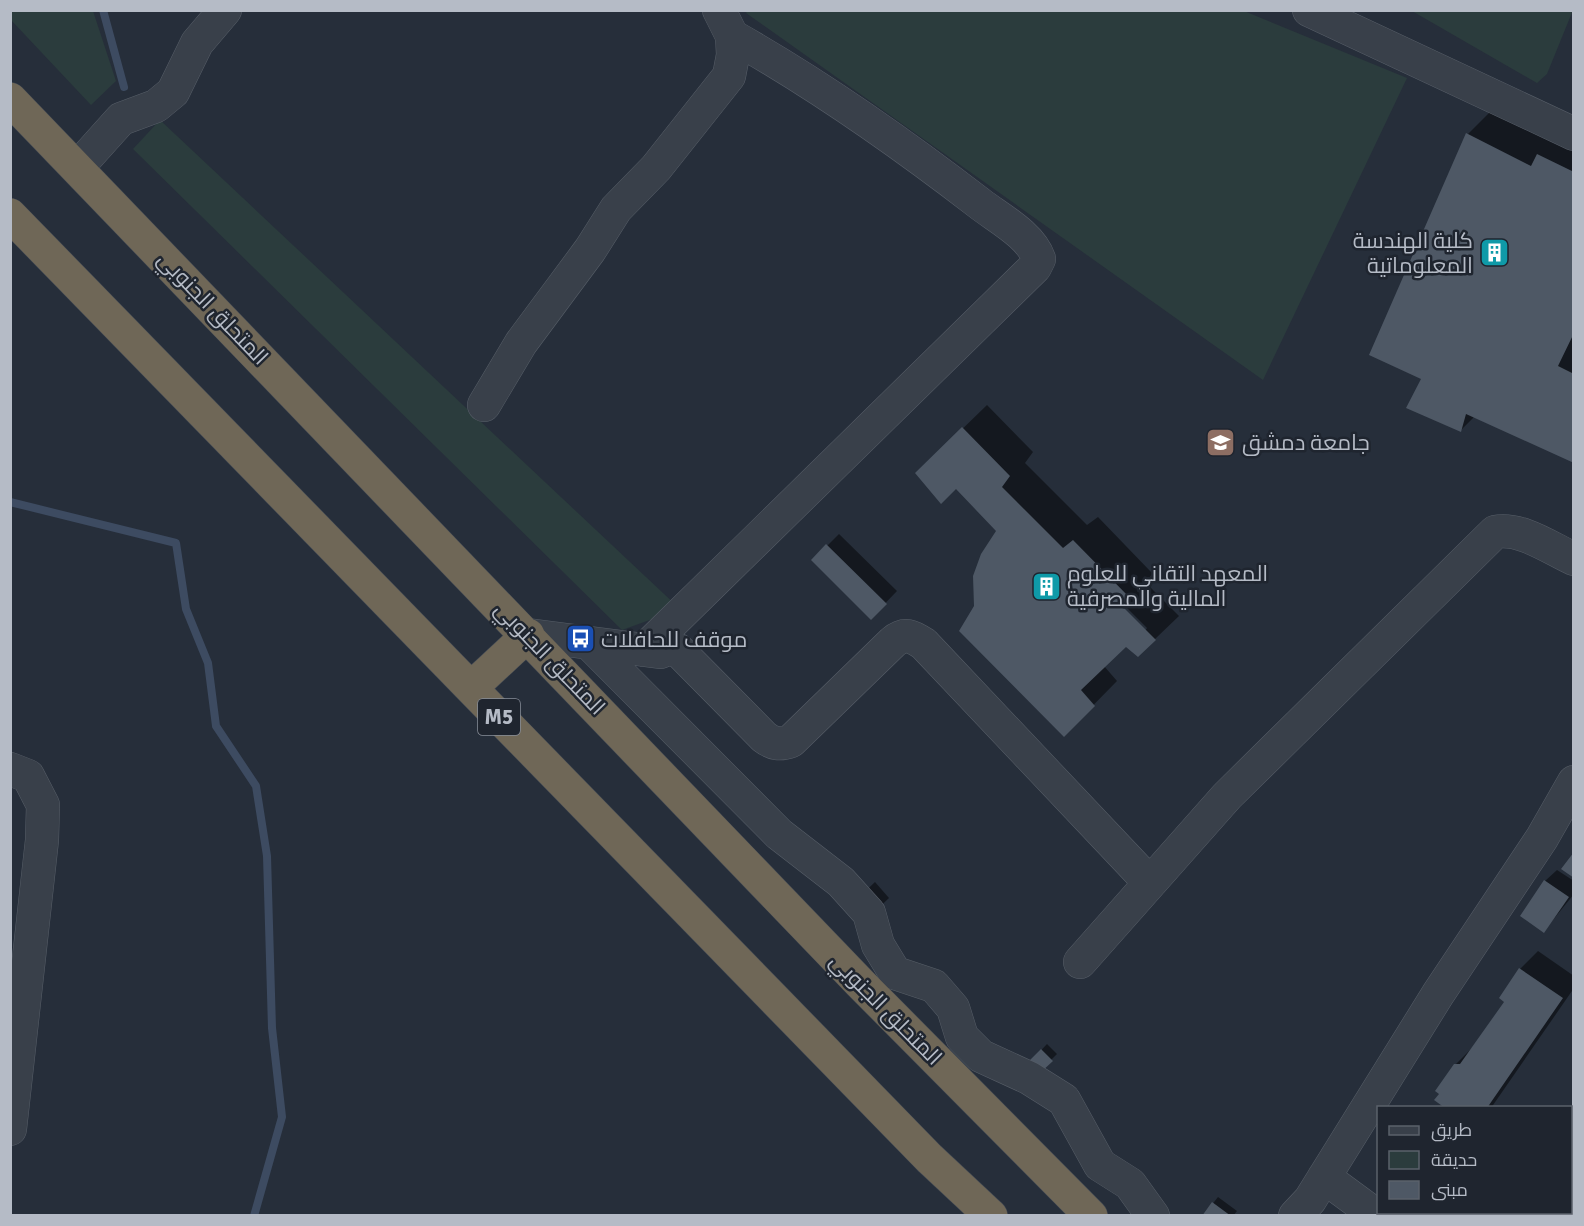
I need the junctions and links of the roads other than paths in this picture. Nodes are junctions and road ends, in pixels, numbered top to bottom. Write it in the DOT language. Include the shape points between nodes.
graph roads {
  1 [pos="225,10"];
  2 [pos="1309,10"];
  3 [pos="727,19"];
  4 [pos="10,99"];
  5 [pos="1572,130"];
  6 [pos="77,168"];
  7 [pos="10,215"];
  8 [pos="484,405"];
  9 [pos="1574,559"];
  10 [pos="528,635"];
  11 [pos="589,643"];
  12 [pos="644,650"];
  13 [pos="471,688"];
  14 [pos="10,769"];
  15 [pos="1574,782"];
  16 [pos="1150,883"];
  17 [pos="1080,962"];
  18 [pos="10,1129"];
  19 [pos="1324,1177"];
  20 [pos="991,1215"];
  21 [pos="1091,1215"];
  22 [pos="1153,1215"];
  23 [pos="1295,1215"];
  24 [pos="1377,1215"];
  1 -- 6 [label="street" via="197,43 173,92 156,106 122,119"];
  2 -- 5 [label="street"];
  3 -- 8 [label="street" via="732,66 722,86 656,168 616,208 521,343"];
  3 -- 12 [label="street" via="1027,240 1039,259"];
  4 -- 6 [label="highway, المتحلق الجنوبي"];
  6 -- 10 [label="highway, المتحلق الجنوبي"];
  7 -- 13 [label="highway, M5"];
  9 -- 16 [label="street" via="1521,534 1495,532 1227,796"];
  10 -- 11 [label="street"];
  10 -- 13 [label="highway"];
  10 -- 21 [label="highway, المتحلق الجنوبي" via="860,983"];
  11 -- 12 [label="street"];
  11 -- 22 [label="street" via="779,834 841,882 869,913 879,945 895,973 934,986 954,1008 962,1037 981,1056 1029,1078 1064,1100 1100,1165 1130,1184"];
  12 -- 16 [label="street" via="678,650 764,737 782,744 791,741 893,642 901,636 912,636 924,644"];
  13 -- 20 [label="highway, M5" via="929,1158"];
  14 -- 18 [label="street" via="28,776 43,805"];
  15 -- 19 [label="street"];
  16 -- 17 [label="street"];
  19 -- 23 [label="street"];
  19 -- 24 [label="street"];
}
